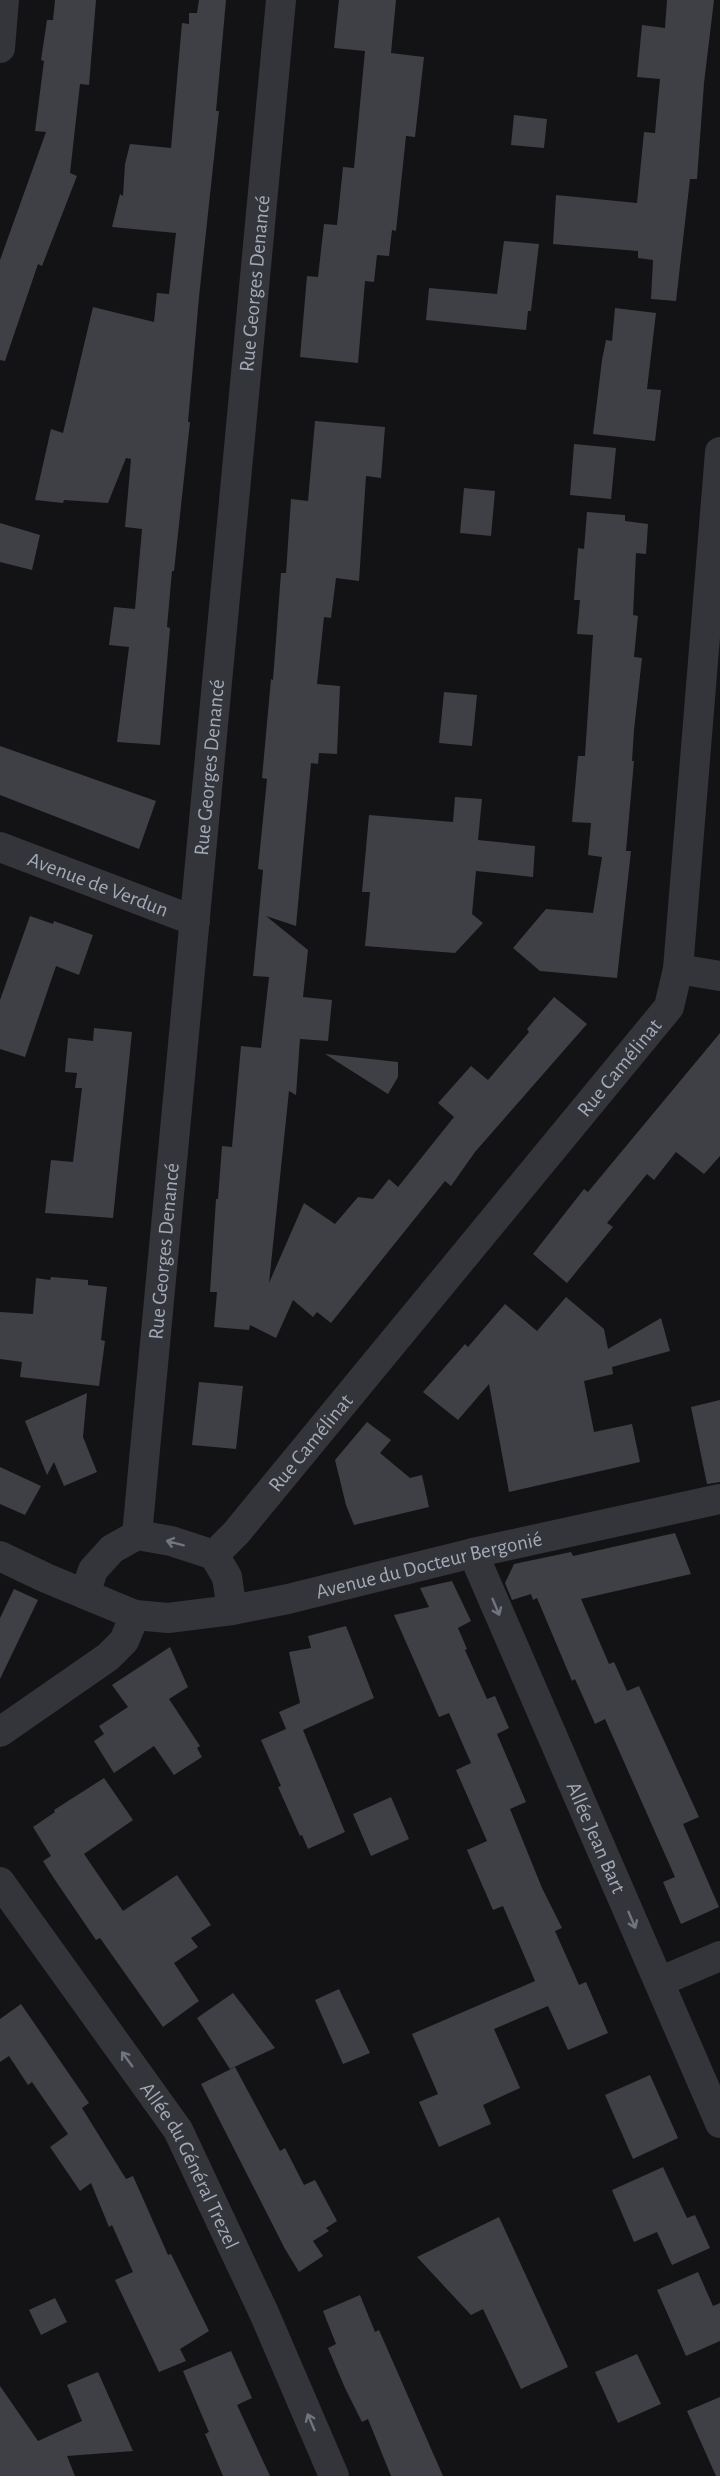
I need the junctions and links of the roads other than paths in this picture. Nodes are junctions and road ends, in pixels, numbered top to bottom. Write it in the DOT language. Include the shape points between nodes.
graph roads {
  1 [pos="4,0"];
  2 [pos="281,0"];
  3 [pos="0,48"];
  4 [pos="720,452"];
  5 [pos="713,639"];
  6 [pos="0,847"];
  7 [pos="195,921"];
  8 [pos="678,969"];
  9 [pos="720,976"];
  10 [pos="720,1500"];
  11 [pos="137,1535"];
  12 [pos="473,1553"];
  13 [pos="214,1555"];
  14 [pos="0,1556"];
  15 [pos="85,1594"];
  16 [pos="232,1610"];
  17 [pos="135,1615"];
  18 [pos="0,1732"];
  19 [pos="0,1882"];
  20 [pos="720,1956"];
  21 [pos="659,1982"];
  22 [pos="720,2122"];
  23 [pos="334,2476"];
  1 -- 3 [label="street"];
  2 -- 7 [label="street, Rue Georges Denancé"];
  4 -- 5 [label="street, Rue Camélinat"];
  5 -- 8 [label="street, Rue Camélinat"];
  6 -- 7 [label="street, Avenue de Verdun"];
  7 -- 11 [label="street, Rue Georges Denancé"];
  8 -- 9 [label="street"];
  8 -- 13 [label="street, Rue Camélinat" via="669,1007"];
  10 -- 12 [label="street, Avenue du Docteur Bergonié"];
  13 -- 11 [label="street, one-way"];
  11 -- 15 [label="street" via="112,1550 93,1570"];
  12 -- 16 [label="street, Avenue du Docteur Bergonié"];
  12 -- 21 [label="street, Allée Jean Bart, one-way"];
  13 -- 16 [label="street" via="227,1577"];
  14 -- 15 [label="street, Avenue du Docteur Bergonié"];
  15 -- 17 [label="street, Avenue du Docteur Bergonié"];
  16 -- 17 [label="street, Avenue du Docteur Bergonié" via="168,1618"];
  17 -- 18 [label="street" via="124,1641 108,1657"];
  23 -- 19 [label="street, Allée du Général Trezel, one-way" via="264,2313 178,2130"];
  20 -- 21 [label="street"];
  21 -- 22 [label="street, Allée Jean Bart"];
}
